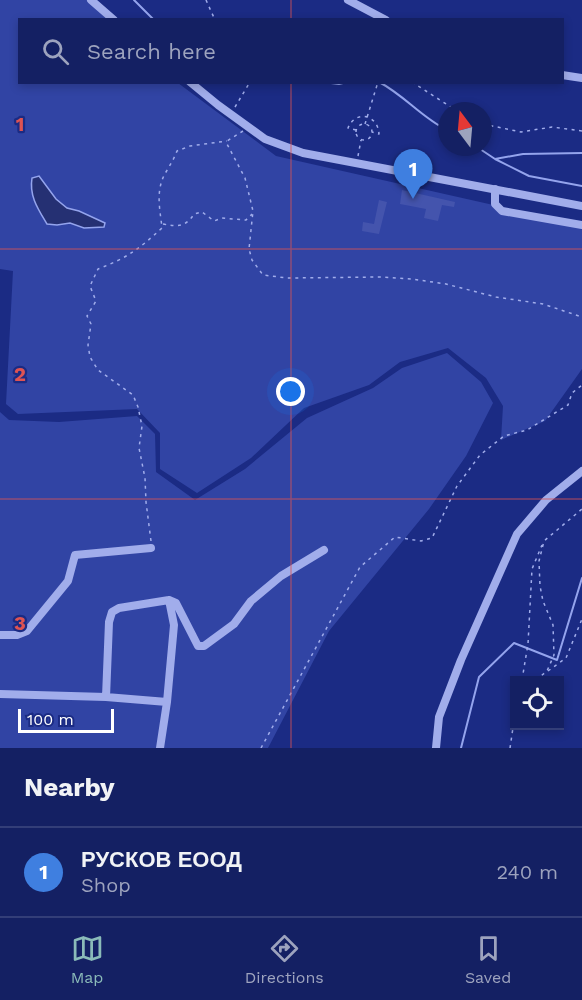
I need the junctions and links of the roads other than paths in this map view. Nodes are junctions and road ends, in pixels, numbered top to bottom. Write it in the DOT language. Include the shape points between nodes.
graph roads {
  1 [pos="91,0"];
  2 [pos="348,0"];
  3 [pos="112,18"];
  4 [pos="382,18"];
  5 [pos="564,75"];
  6 [pos="582,78"];
  7 [pos="192,84"];
  8 [pos="495,189"];
  9 [pos="582,206"];
  10 [pos="582,225"];
  11 [pos="582,471"];
  12 [pos="151,548"];
  13 [pos="324,550"];
  14 [pos="169,600"];
  15 [pos="0,634"];
  16 [pos="0,694"];
  17 [pos="106,697"];
  18 [pos="167,702"];
  19 [pos="160,748"];
  20 [pos="436,748"];
  1 -- 3 [label="street"];
  2 -- 4 [label="street"];
  5 -- 6 [label="street"];
  7 -- 8 [label="street" via="265,140 303,153"];
  8 -- 9 [label="street"];
  8 -- 10 [label="street" via="495,204 502,211"];
  11 -- 20 [label="street" via="546,500 517,534 461,660 440,717"];
  12 -- 15 [label="street" via="75,555 68,581 27,631"];
  13 -- 14 [label="street" via="281,576 250,602 234,624 204,646 198,645 176,603"];
  14 -- 17 [label="street" via="112,612"];
  14 -- 18 [label="street" via="174,625"];
  16 -- 17 [label="street"];
  17 -- 18 [label="street"];
  18 -- 19 [label="street"];
}
